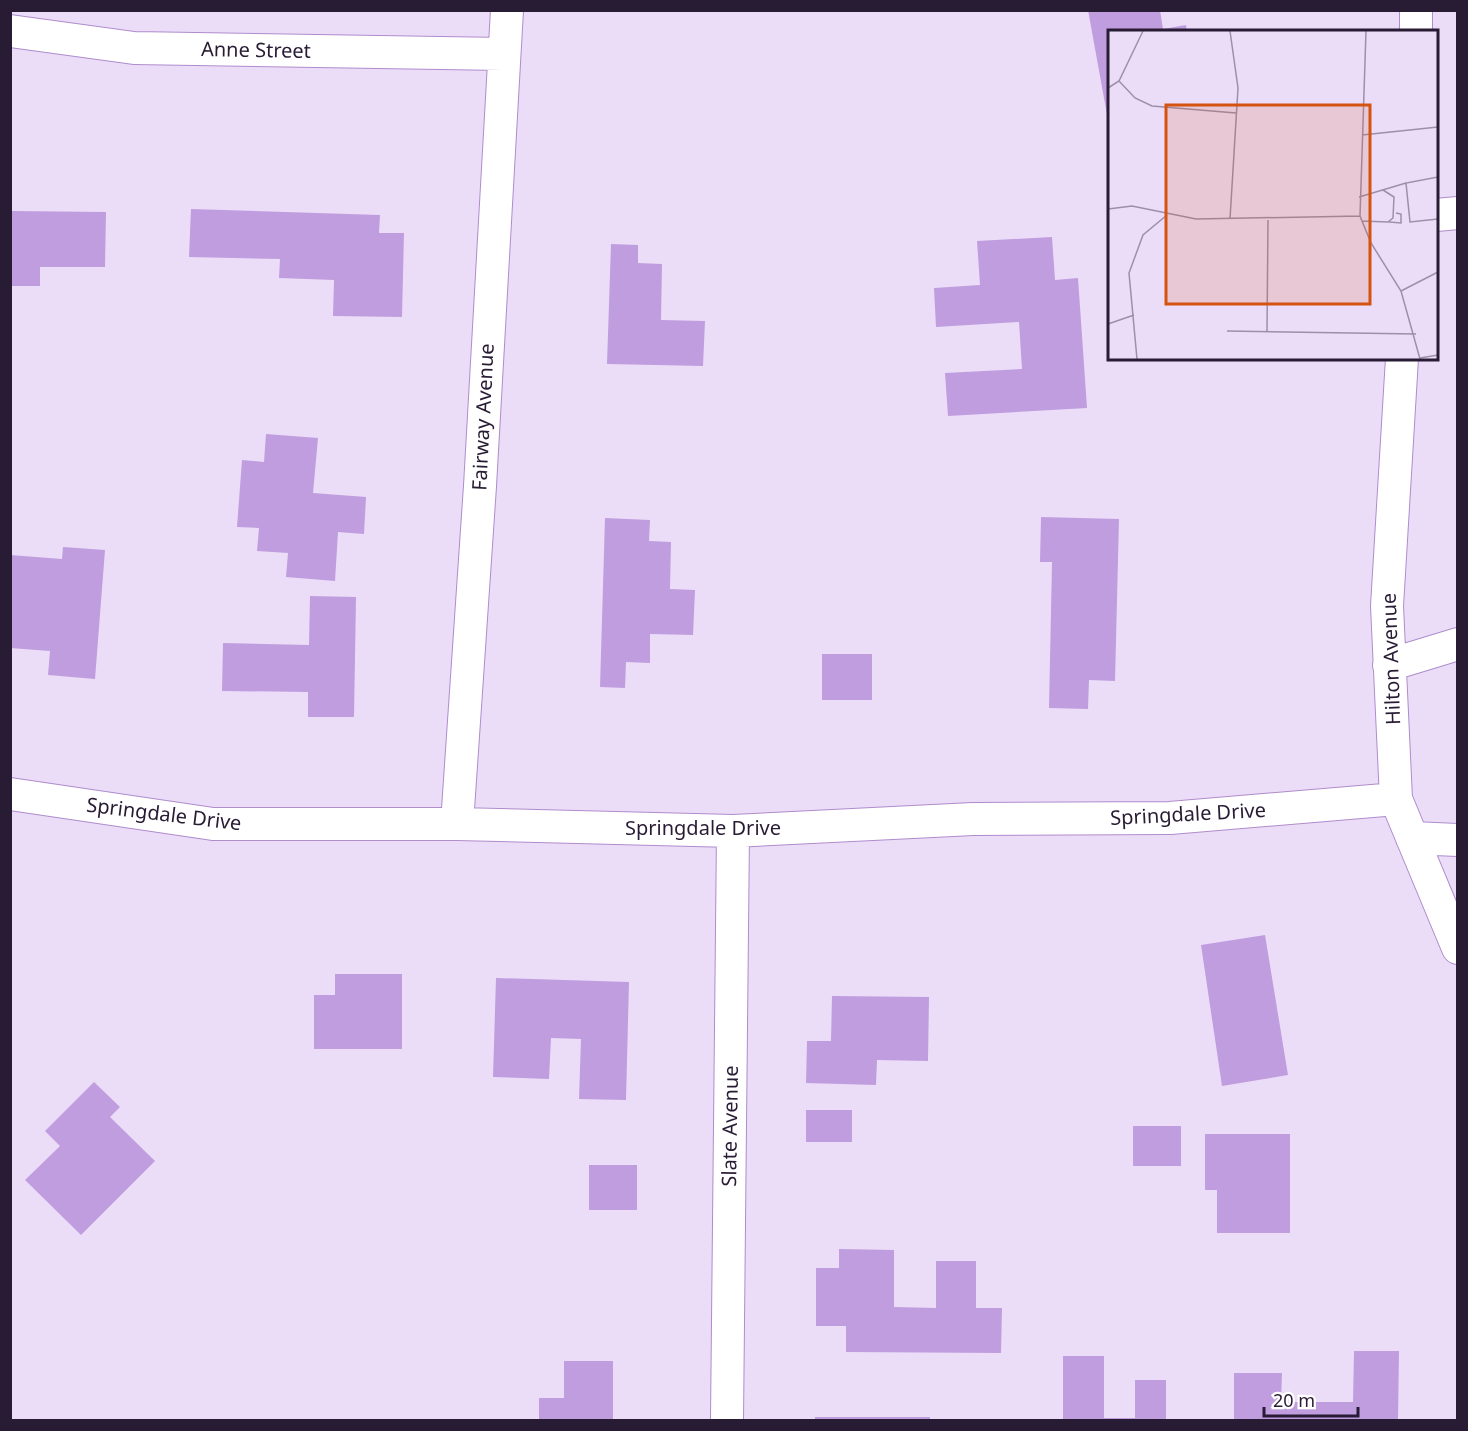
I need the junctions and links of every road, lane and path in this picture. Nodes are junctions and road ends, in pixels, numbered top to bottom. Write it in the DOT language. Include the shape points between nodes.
graph roads {
  1 [pos="507,10"];
  2 [pos="1416,10"];
  3 [pos="1416,30"];
  4 [pos="10,31"];
  5 [pos="503,54"];
  6 [pos="1458,213"];
  7 [pos="1438,215"];
  8 [pos="1402,360"];
  9 [pos="1458,644"];
  10 [pos="1389,665"];
  11 [pos="10,794"];
  12 [pos="1396,799"];
  13 [pos="457,824"];
  14 [pos="733,831"];
  15 [pos="1412,838"];
  16 [pos="1458,840"];
  17 [pos="1458,948"];
  18 [pos="727,1420"];
  1 -- 5 [label="street, Fairway Avenue"];
  2 -- 3 [label="street"];
  4 -- 5 [label="street, Anne Street" via="134,48"];
  5 -- 13 [label="street, Fairway Avenue"];
  6 -- 7 [label="street"];
  8 -- 10 [label="street, Hilton Avenue" via="1387,606"];
  9 -- 10 [label="street"];
  10 -- 12 [label="street, Hilton Avenue"];
  11 -- 13 [label="street, Springdale Drive" via="213,824"];
  12 -- 14 [label="street, Springdale Drive" via="1170,818 973,819"];
  12 -- 15 [label="street, Hilton Avenue"];
  13 -- 14 [label="street, Springdale Drive"];
  14 -- 18 [label="street, Slate Avenue"];
  15 -- 16 [label="street"];
  15 -- 17 [label="street, Hilton Avenue"];
}
